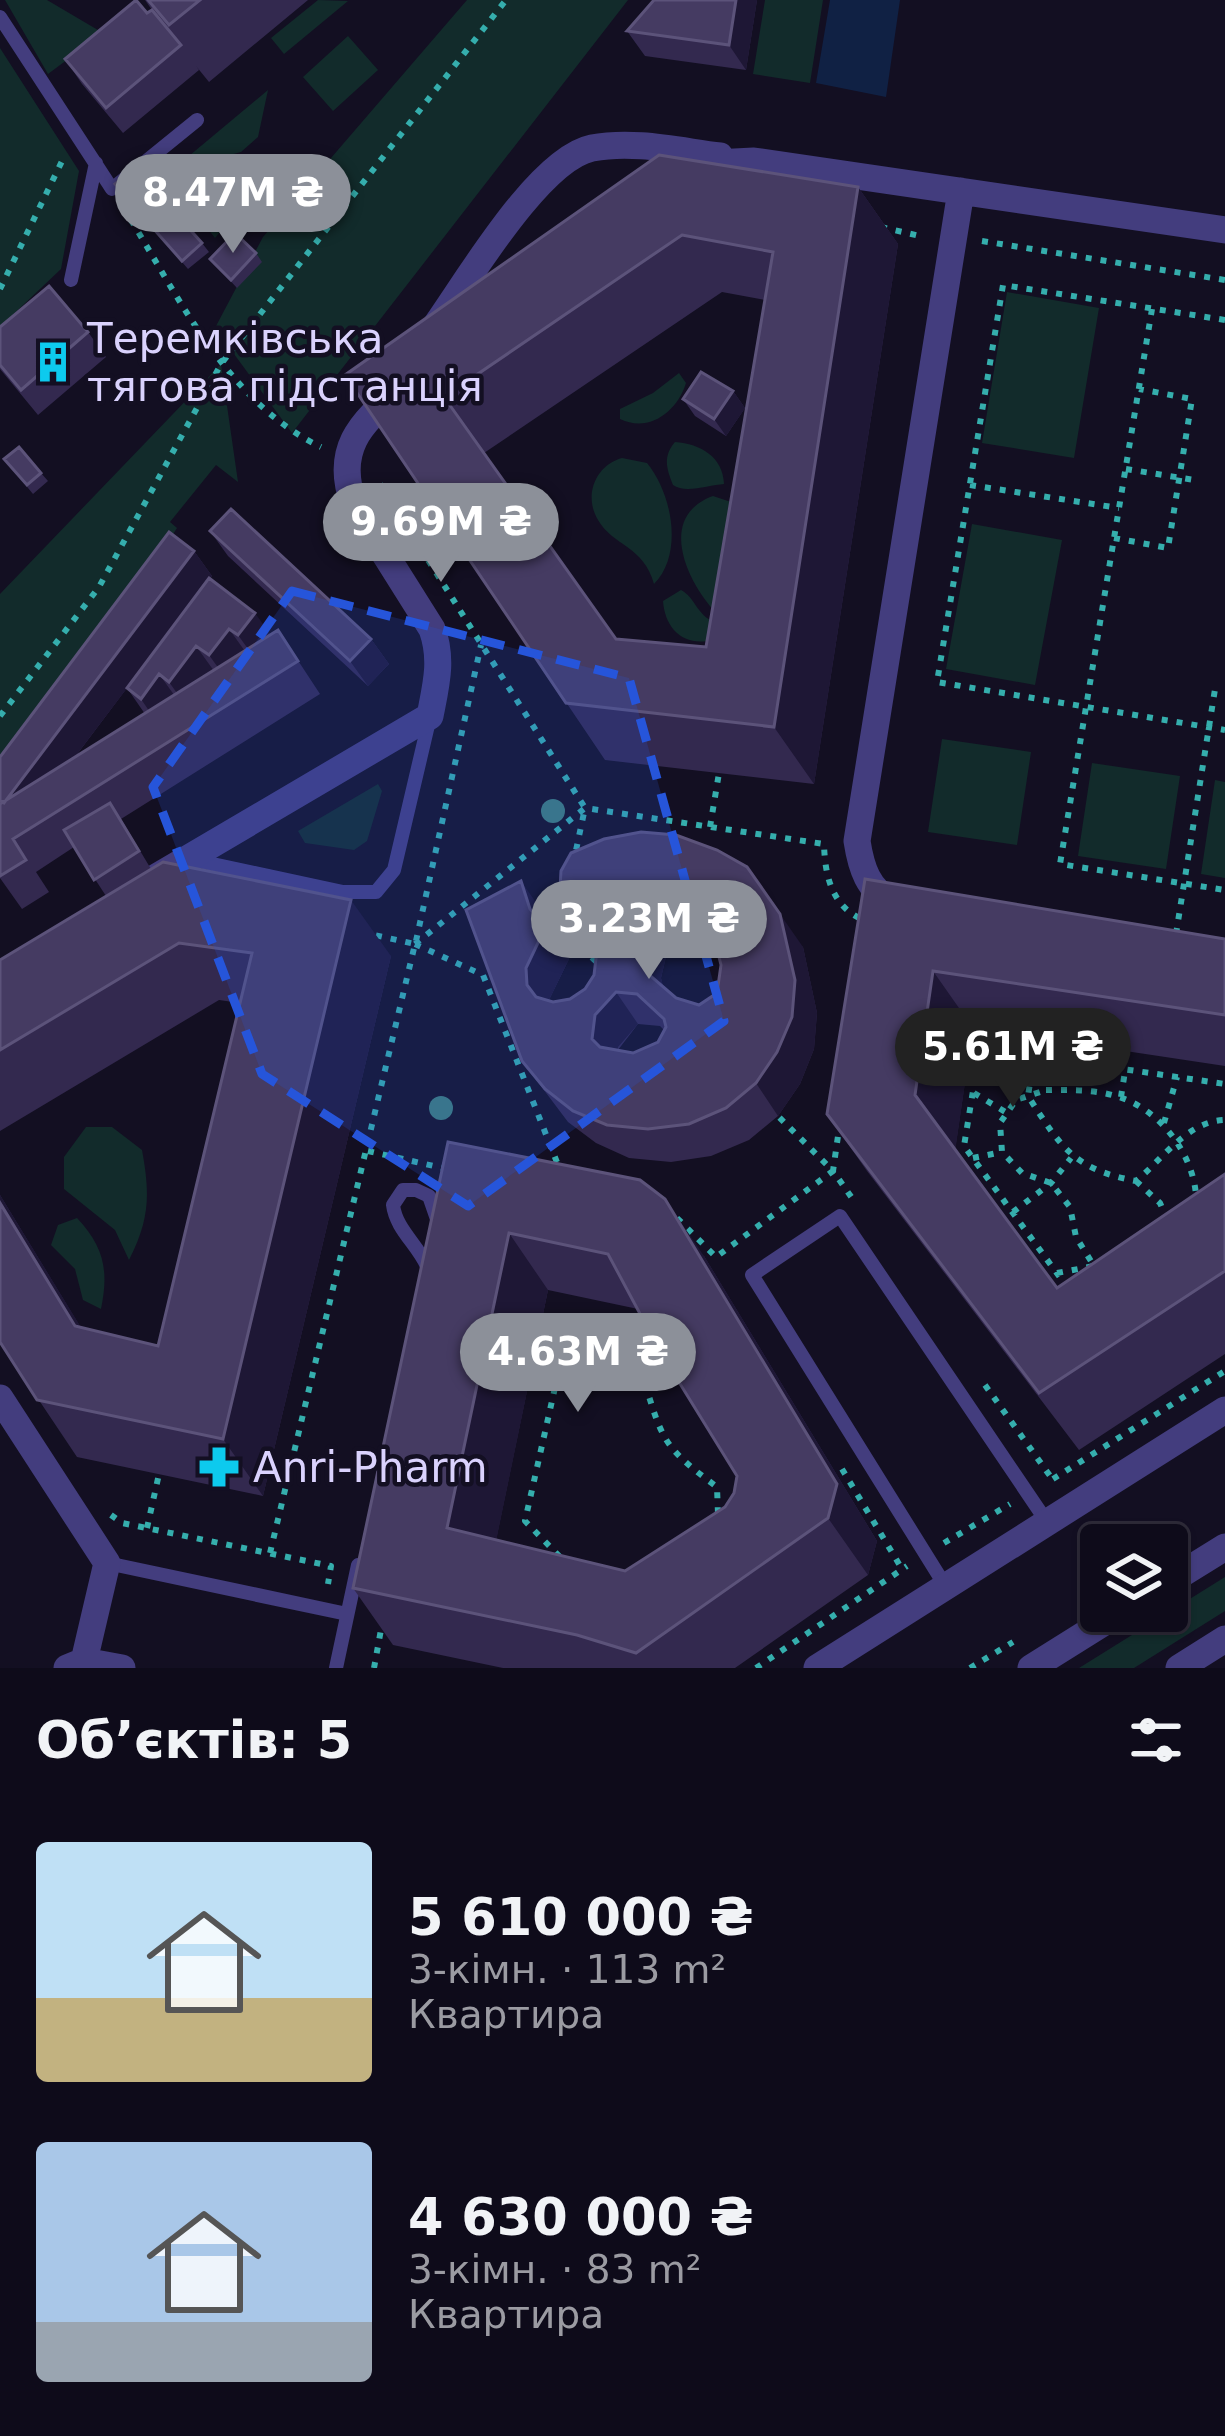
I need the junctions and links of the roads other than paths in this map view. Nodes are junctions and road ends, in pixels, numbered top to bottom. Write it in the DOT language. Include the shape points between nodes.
graph roads {
  1 [pos="0,17"];
  2 [pos="197,120"];
  3 [pos="754,161"];
  4 [pos="96,163"];
  5 [pos="662,186"];
  6 [pos="962,191"];
  7 [pos="1225,230"];
  8 [pos="71,280"];
  9 [pos="430,716"];
  10 [pos="183,858"];
  11 [pos="126,896"];
  12 [pos="910,910"];
  13 [pos="427,1266"];
  14 [pos="422,1288"];
  15 [pos="0,1398"];
  16 [pos="1225,1410"];
  17 [pos="1047,1522"];
  18 [pos="1225,1547"];
  19 [pos="361,1553"];
  20 [pos="106,1563"];
  21 [pos="1188,1570"];
  22 [pos="946,1587"];
  23 [pos="347,1614"];
  24 [pos="1089,1632"];
  25 [pos="1225,1639"];
  26 [pos="75,1664"];
  27 [pos="122,1668"];
  28 [pos="336,1668"];
  29 [pos="817,1668"];
  30 [pos="1031,1668"];
  31 [pos="1179,1668"];
  1 -- 4 [label="lane"];
  2 -- 4 [label="lane" via="112,189"];
  3 -- 5 [label="street" via="715,163"];
  3 -- 6 [label="street"];
  3 -- 9 [label="street" via="646,146 576,153 532,192 421,356 358,431 346,459 354,505 438,645"];
  4 -- 8 [label="lane"];
  6 -- 7 [label="street"];
  6 -- 12 [label="street" via="857,841 862,869 880,896"];
  9 -- 10 [label="street"];
  9 -- 10 [label="lane" via="394,870 376,892"];
  10 -- 11 [label="street"];
  13 -- 13 [label="lane" via="436,1209 429,1196 403,1190 394,1214"];
  13 -- 14 [label="lane"];
  15 -- 20 [label="street"];
  16 -- 17 [label="street"];
  17 -- 22 [label="street"];
  17 -- 22 [label="lane" via="840,1216 752,1275"];
  18 -- 21 [label="street"];
  19 -- 23 [label="lane"];
  20 -- 23 [label="lane"];
  20 -- 26 [label="street"];
  22 -- 29 [label="street"];
  23 -- 28 [label="lane"];
  24 -- 30 [label="street"];
  25 -- 31 [label="street"];
  26 -- 27 [label="street"];
}
